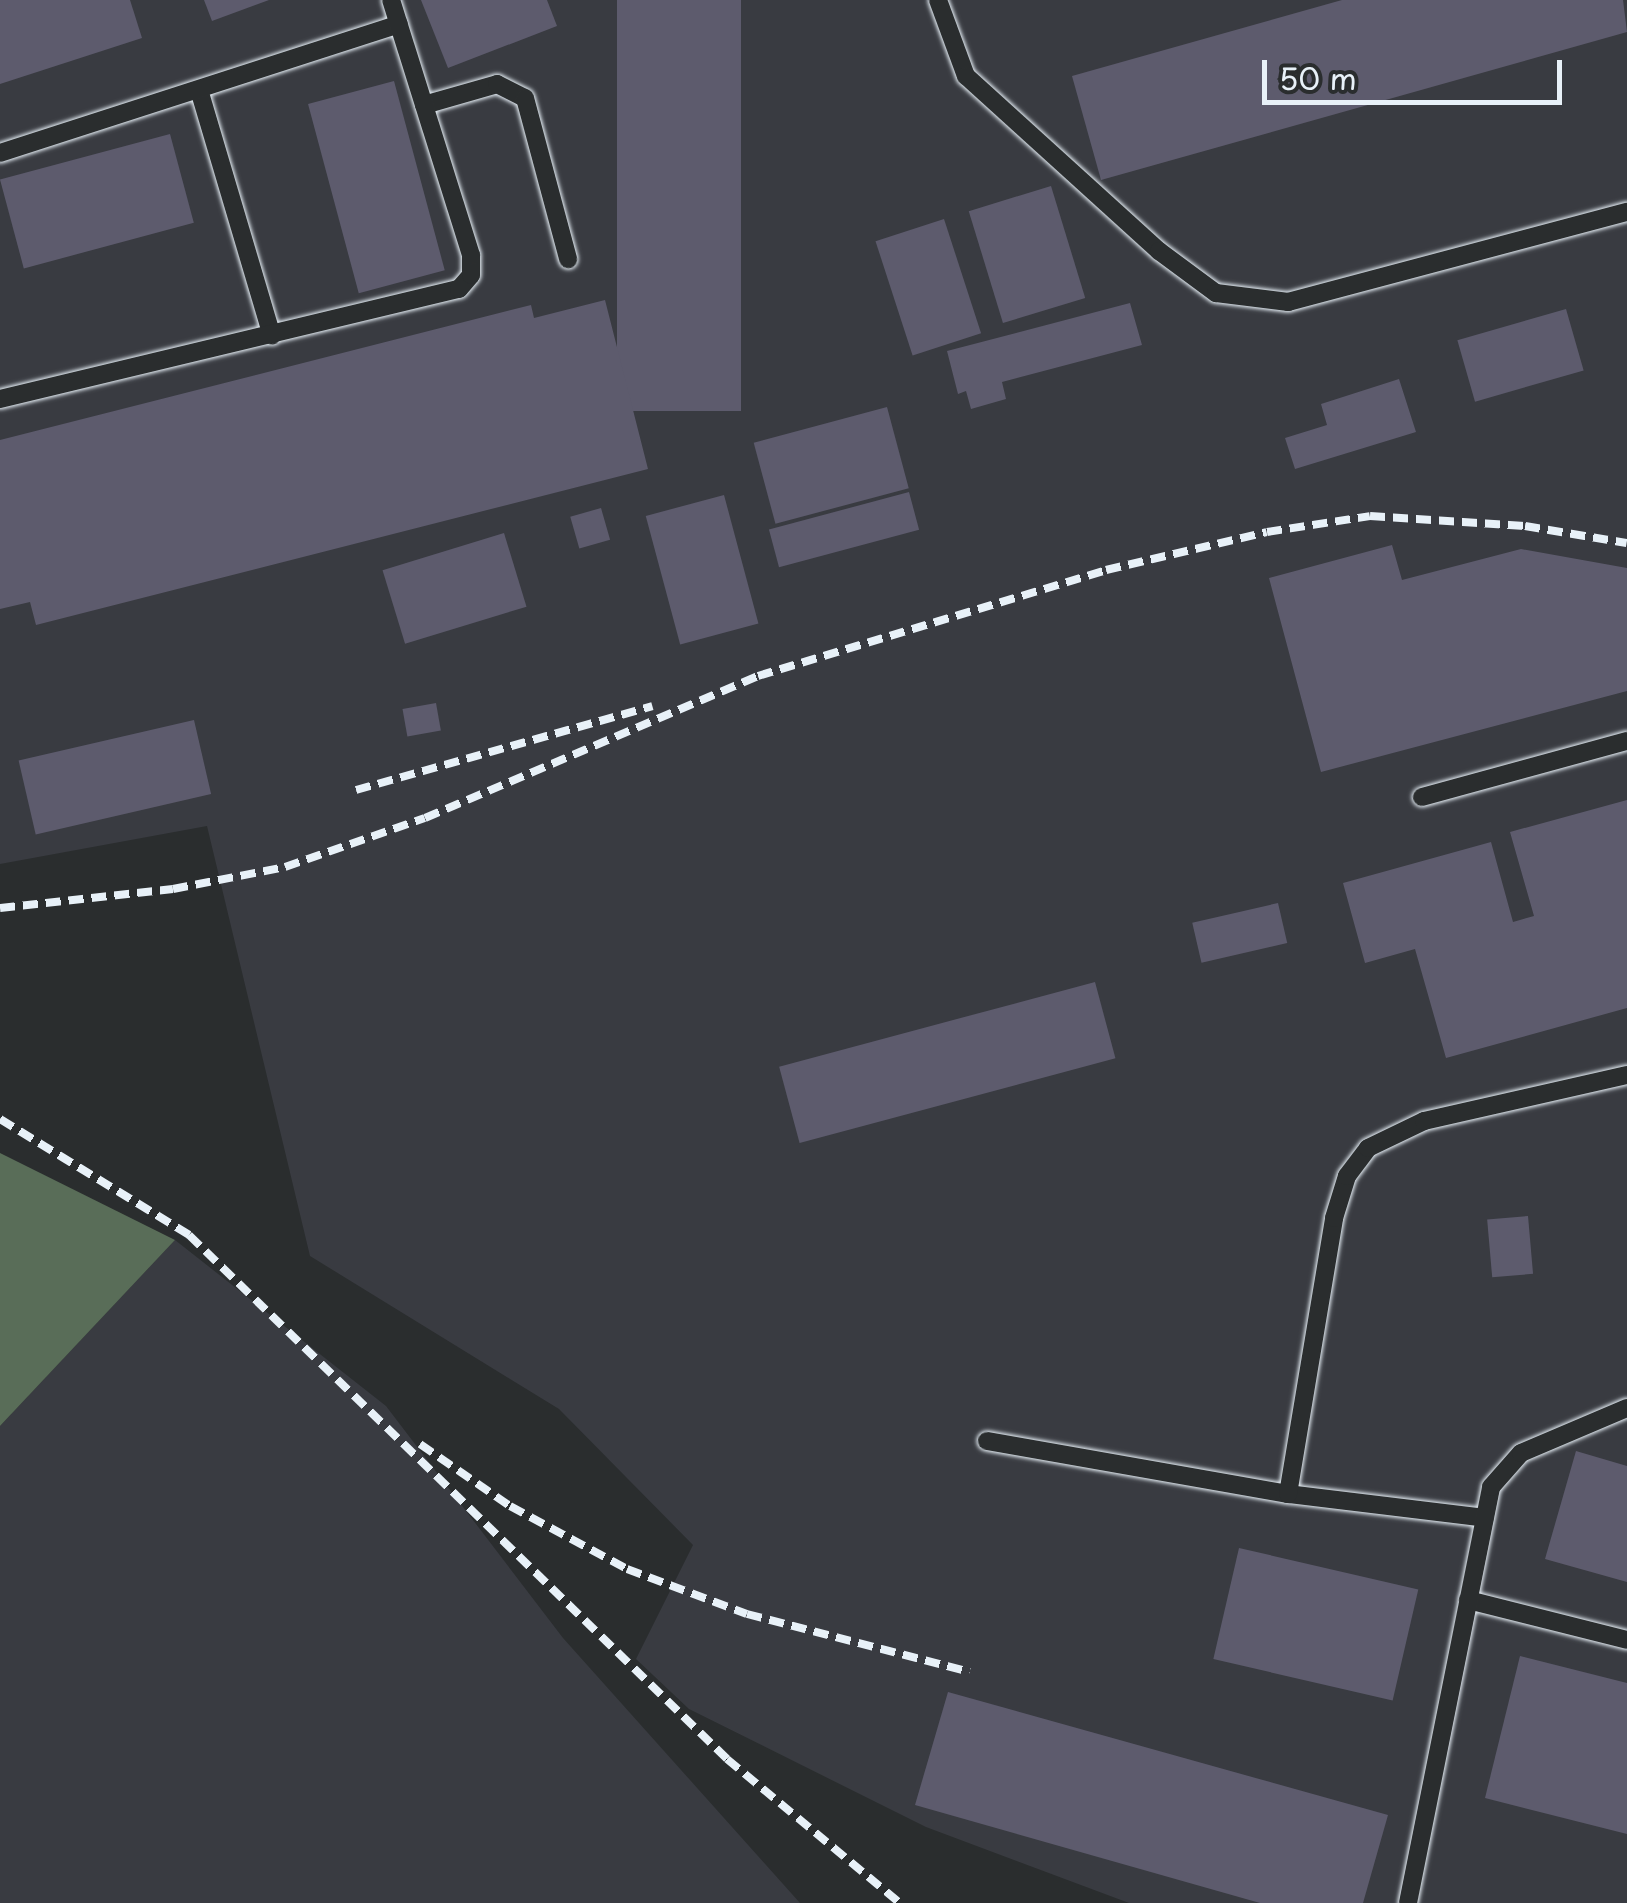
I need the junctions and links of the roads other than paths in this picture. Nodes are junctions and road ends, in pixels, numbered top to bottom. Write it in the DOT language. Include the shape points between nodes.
graph roads {
  1 [pos="390,0"];
  2 [pos="938,0"];
  3 [pos="399,24"];
  4 [pos="200,93"];
  5 [pos="424,105"];
  6 [pos="0,153"];
  7 [pos="1627,212"];
  8 [pos="568,260"];
  9 [pos="272,336"];
  10 [pos="0,399"];
  11 [pos="1627,741"];
  12 [pos="1422,797"];
  13 [pos="1627,1074"];
  14 [pos="1627,1408"];
  15 [pos="987,1441"];
  16 [pos="1288,1494"];
  17 [pos="1485,1518"];
  18 [pos="1468,1600"];
  19 [pos="1627,1640"];
  20 [pos="1408,1903"];
  1 -- 3 [label="lane"];
  2 -- 7 [label="lane" via="966,76 1160,252 1216,293 1288,302"];
  3 -- 4 [label="lane"];
  3 -- 5 [label="lane"];
  4 -- 6 [label="lane"];
  4 -- 9 [label="lane"];
  5 -- 8 [label="lane" via="496,84 525,98"];
  5 -- 9 [label="lane" via="472,276 459,290"];
  9 -- 10 [label="lane"];
  11 -- 12 [label="lane"];
  13 -- 16 [label="lane" via="1424,1121 1368,1148 1348,1176 1334,1218"];
  14 -- 17 [label="lane" via="1501,1467"];
  15 -- 16 [label="lane"];
  16 -- 17 [label="lane"];
  17 -- 18 [label="lane"];
  18 -- 19 [label="lane"];
  18 -- 20 [label="lane"];
}
